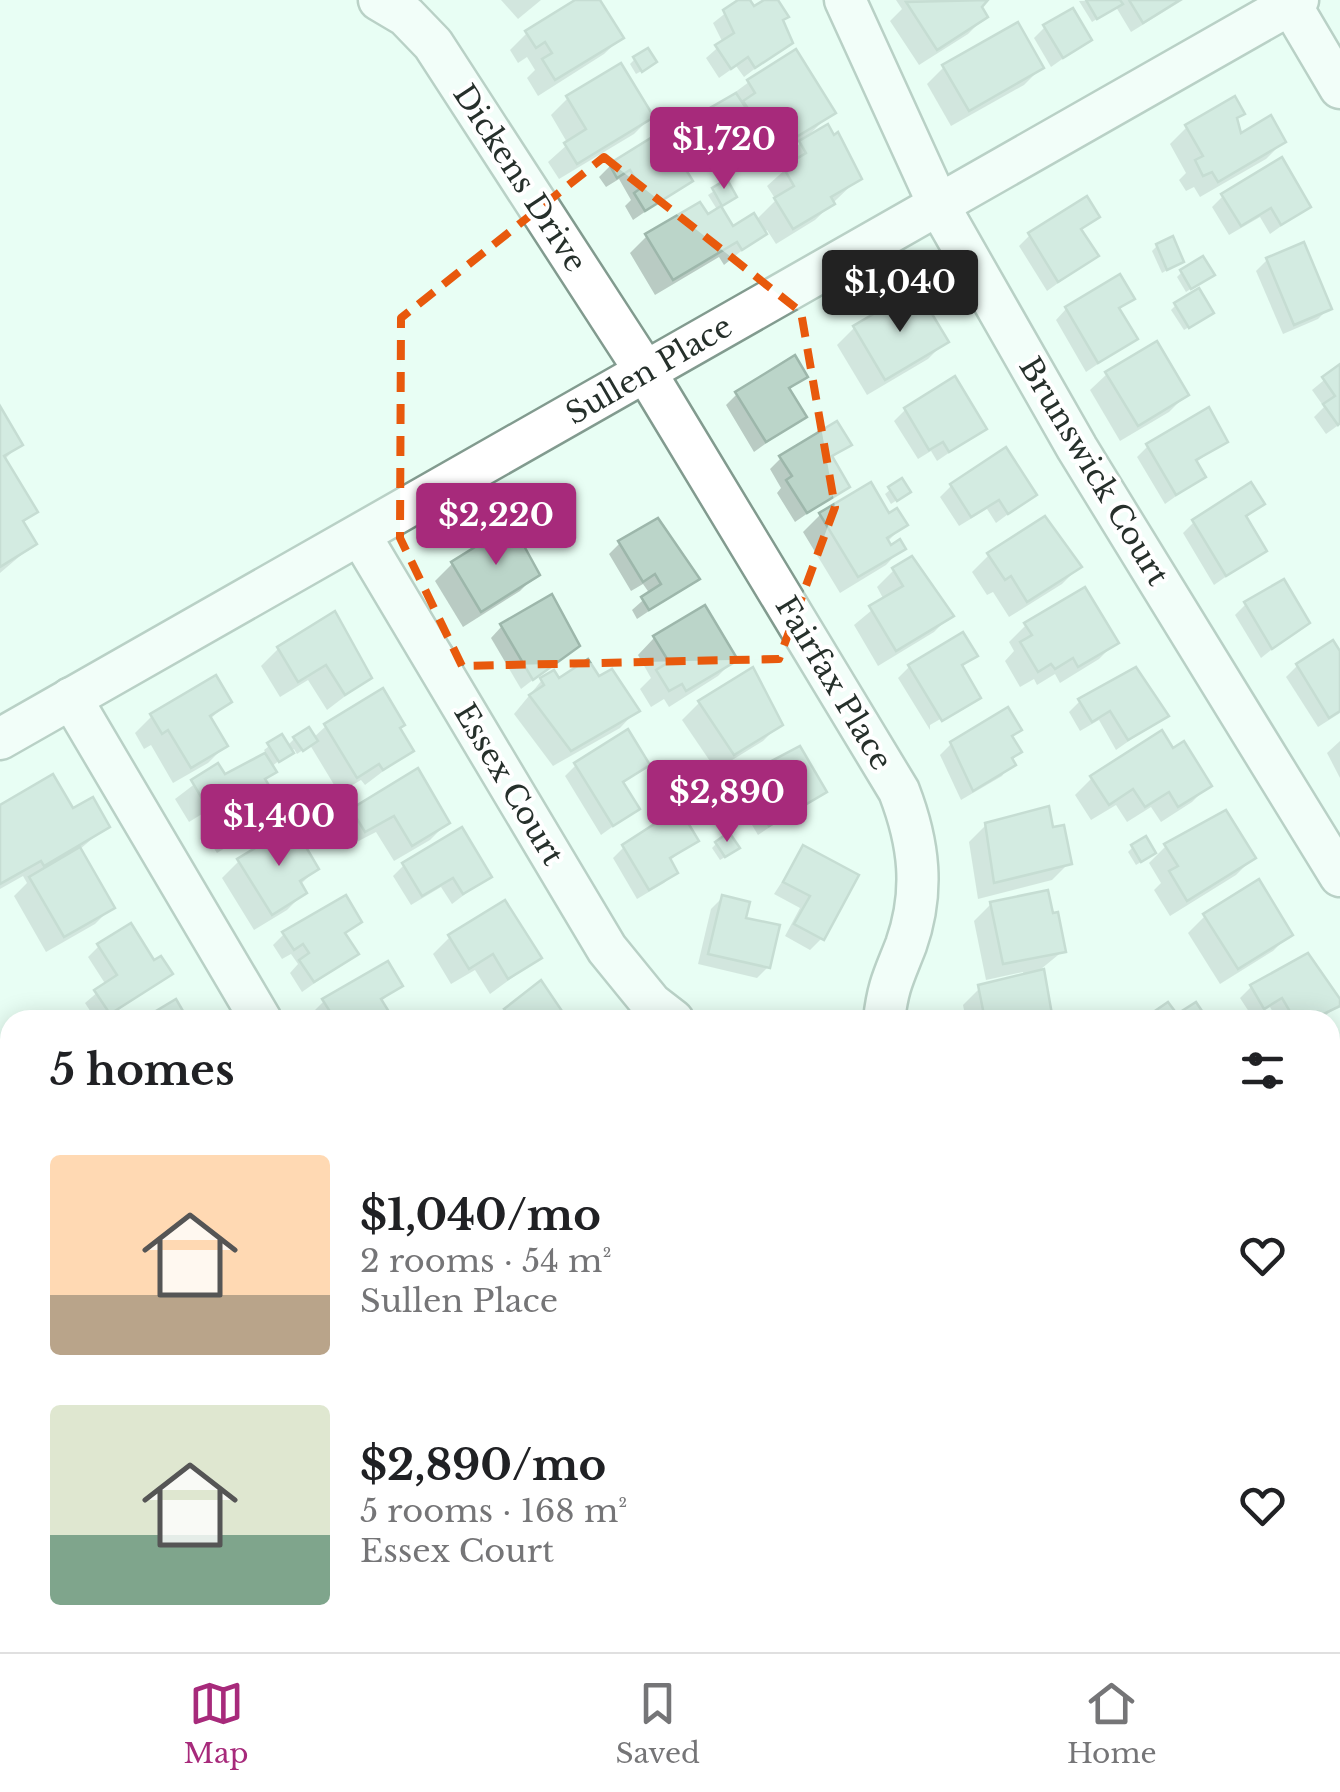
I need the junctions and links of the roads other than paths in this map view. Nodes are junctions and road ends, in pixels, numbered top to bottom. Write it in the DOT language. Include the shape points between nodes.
graph roads {
  1 [pos="379,0"];
  2 [pos="844,0"];
  3 [pos="1292,1"];
  4 [pos="1340,88"];
  5 [pos="939,206"];
  6 [pos="645,371"];
  7 [pos="360,535"];
  8 [pos="71,698"];
  9 [pos="0,739"];
  10 [pos="1340,876"];
  11 [pos="255,1010"];
  12 [pos="661,1010"];
  13 [pos="885,1010"];
  1 -- 6 [label="street, Dickens Drive" via="433,44"];
  2 -- 5 [label="street, Brunswick Court"];
  3 -- 4 [label="street"];
  3 -- 5 [label="street, Sullen Place"];
  5 -- 6 [label="street, Sullen Place"];
  5 -- 10 [label="street, Brunswick Court" via="1077,448"];
  6 -- 7 [label="street, Sullen Place"];
  6 -- 13 [label="street, Fairfax Place" via="884,765 912,824 918,902"];
  7 -- 8 [label="street, Sullen Place"];
  7 -- 12 [label="street, Essex Court" via="607,950"];
  8 -- 9 [label="street, Sullen Place"];
  8 -- 11 [label="street"];
}
